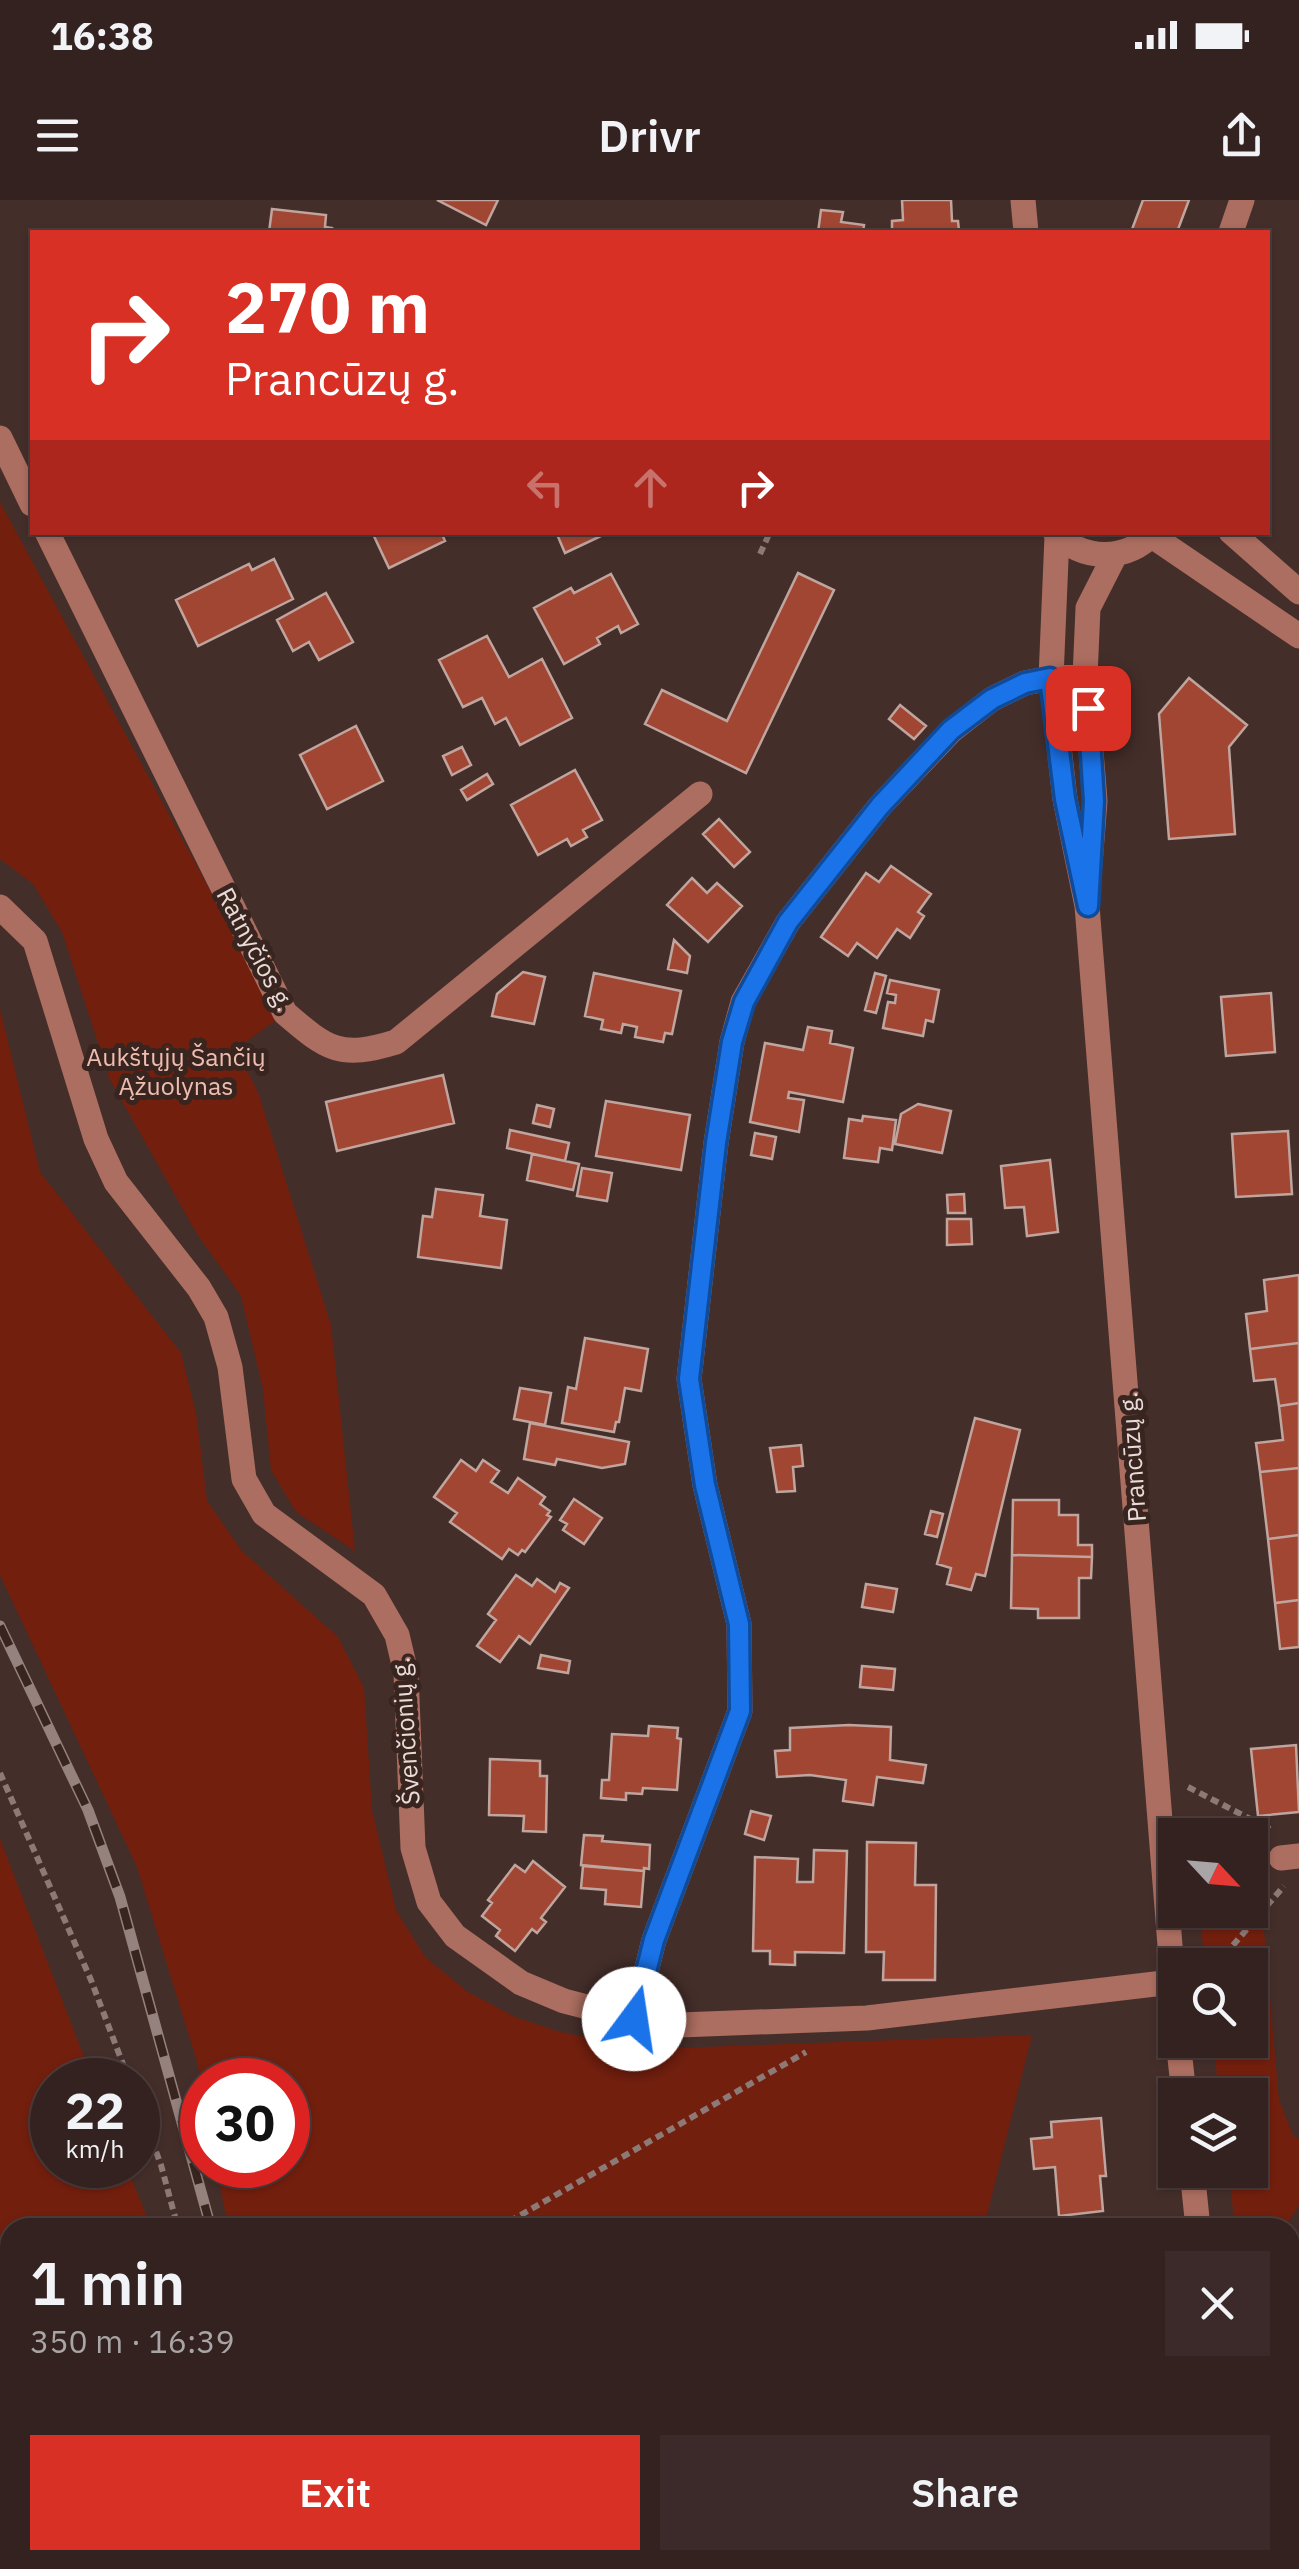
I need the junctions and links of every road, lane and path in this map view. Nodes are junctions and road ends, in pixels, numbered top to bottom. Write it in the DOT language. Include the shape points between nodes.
graph roads {
  1 [pos="1023,200"];
  2 [pos="1242,200"];
  3 [pos="1026,230"];
  4 [pos="1232,230"];
  5 [pos="0,438"];
  6 [pos="30,500"];
  7 [pos="48,535"];
  8 [pos="769,535"];
  9 [pos="1056,535"];
  10 [pos="1057,535"];
  11 [pos="1152,535"];
  12 [pos="1154,535"];
  13 [pos="1235,535"];
  14 [pos="760,554"];
  15 [pos="1115,555"];
  16 [pos="1299,592"];
  17 [pos="1299,636"];
  18 [pos="1085,677"];
  19 [pos="1050,678"];
  20 [pos="700,794"];
  21 [pos="1088,906"];
  22 [pos="0,907"];
  23 [pos="1156,1770"];
  24 [pos="0,1773"];
  25 [pos="1290,1857"];
  26 [pos="1170,1948"];
  27 [pos="1231,1948"];
  28 [pos="1158,1996"];
  29 [pos="634,2019"];
  30 [pos="815,2047"];
  31 [pos="121,2058"];
  32 [pos="160,2162"];
  33 [pos="1194,2188"];
  34 [pos="175,2218"];
  35 [pos="516,2218"];
  36 [pos="1197,2218"];
  1 -- 3 [label="street"];
  2 -- 4 [label="street"];
  5 -- 6 [label="street"];
  7 -- 20 [label="street, Ratnyčios g." via="285,1013 322,1044 360,1052 396,1042"];
  8 -- 14 [label="path"];
  9 -- 19 [label="street, Prancūzų g."];
  10 -- 15 [label="street" via="1074,548"];
  11 -- 15 [label="street"];
  12 -- 17 [label="street"];
  13 -- 16 [label="street"];
  15 -- 18 [label="street, Prancūzų g." via="1088,608"];
  18 -- 19 [label="street"];
  18 -- 21 [label="street, Prancūzų g." via="1094,801"];
  19 -- 21 [label="street, Prancūzų g." via="1065,799"];
  19 -- 29 [label="street" via="992,699 951,730 788,922 744,1002 716,1143 689,1379 705,1485 739,1624 740,1711 654,1940"];
  21 -- 23 [label="street, Prancūzų g."];
  22 -- 29 [label="street, Švenčionių g." via="35,941 96,1139 116,1182 216,1317 230,1366 244,1479 264,1514 374,1595 397,1635 406,1673 413,1848 429,1902 455,1936 520,1982"];
  23 -- 25 [label="path" via="1280,1834"];
  23 -- 26 [label="street, Prancūzų g."];
  24 -- 31 [label="path"];
  25 -- 27 [label="path" via="1284,1890"];
  28 -- 29 [label="street, Švenčionių g." via="867,2018 697,2024"];
  30 -- 35 [label="path"];
  32 -- 34 [label="path"];
  33 -- 36 [label="street"];
}
